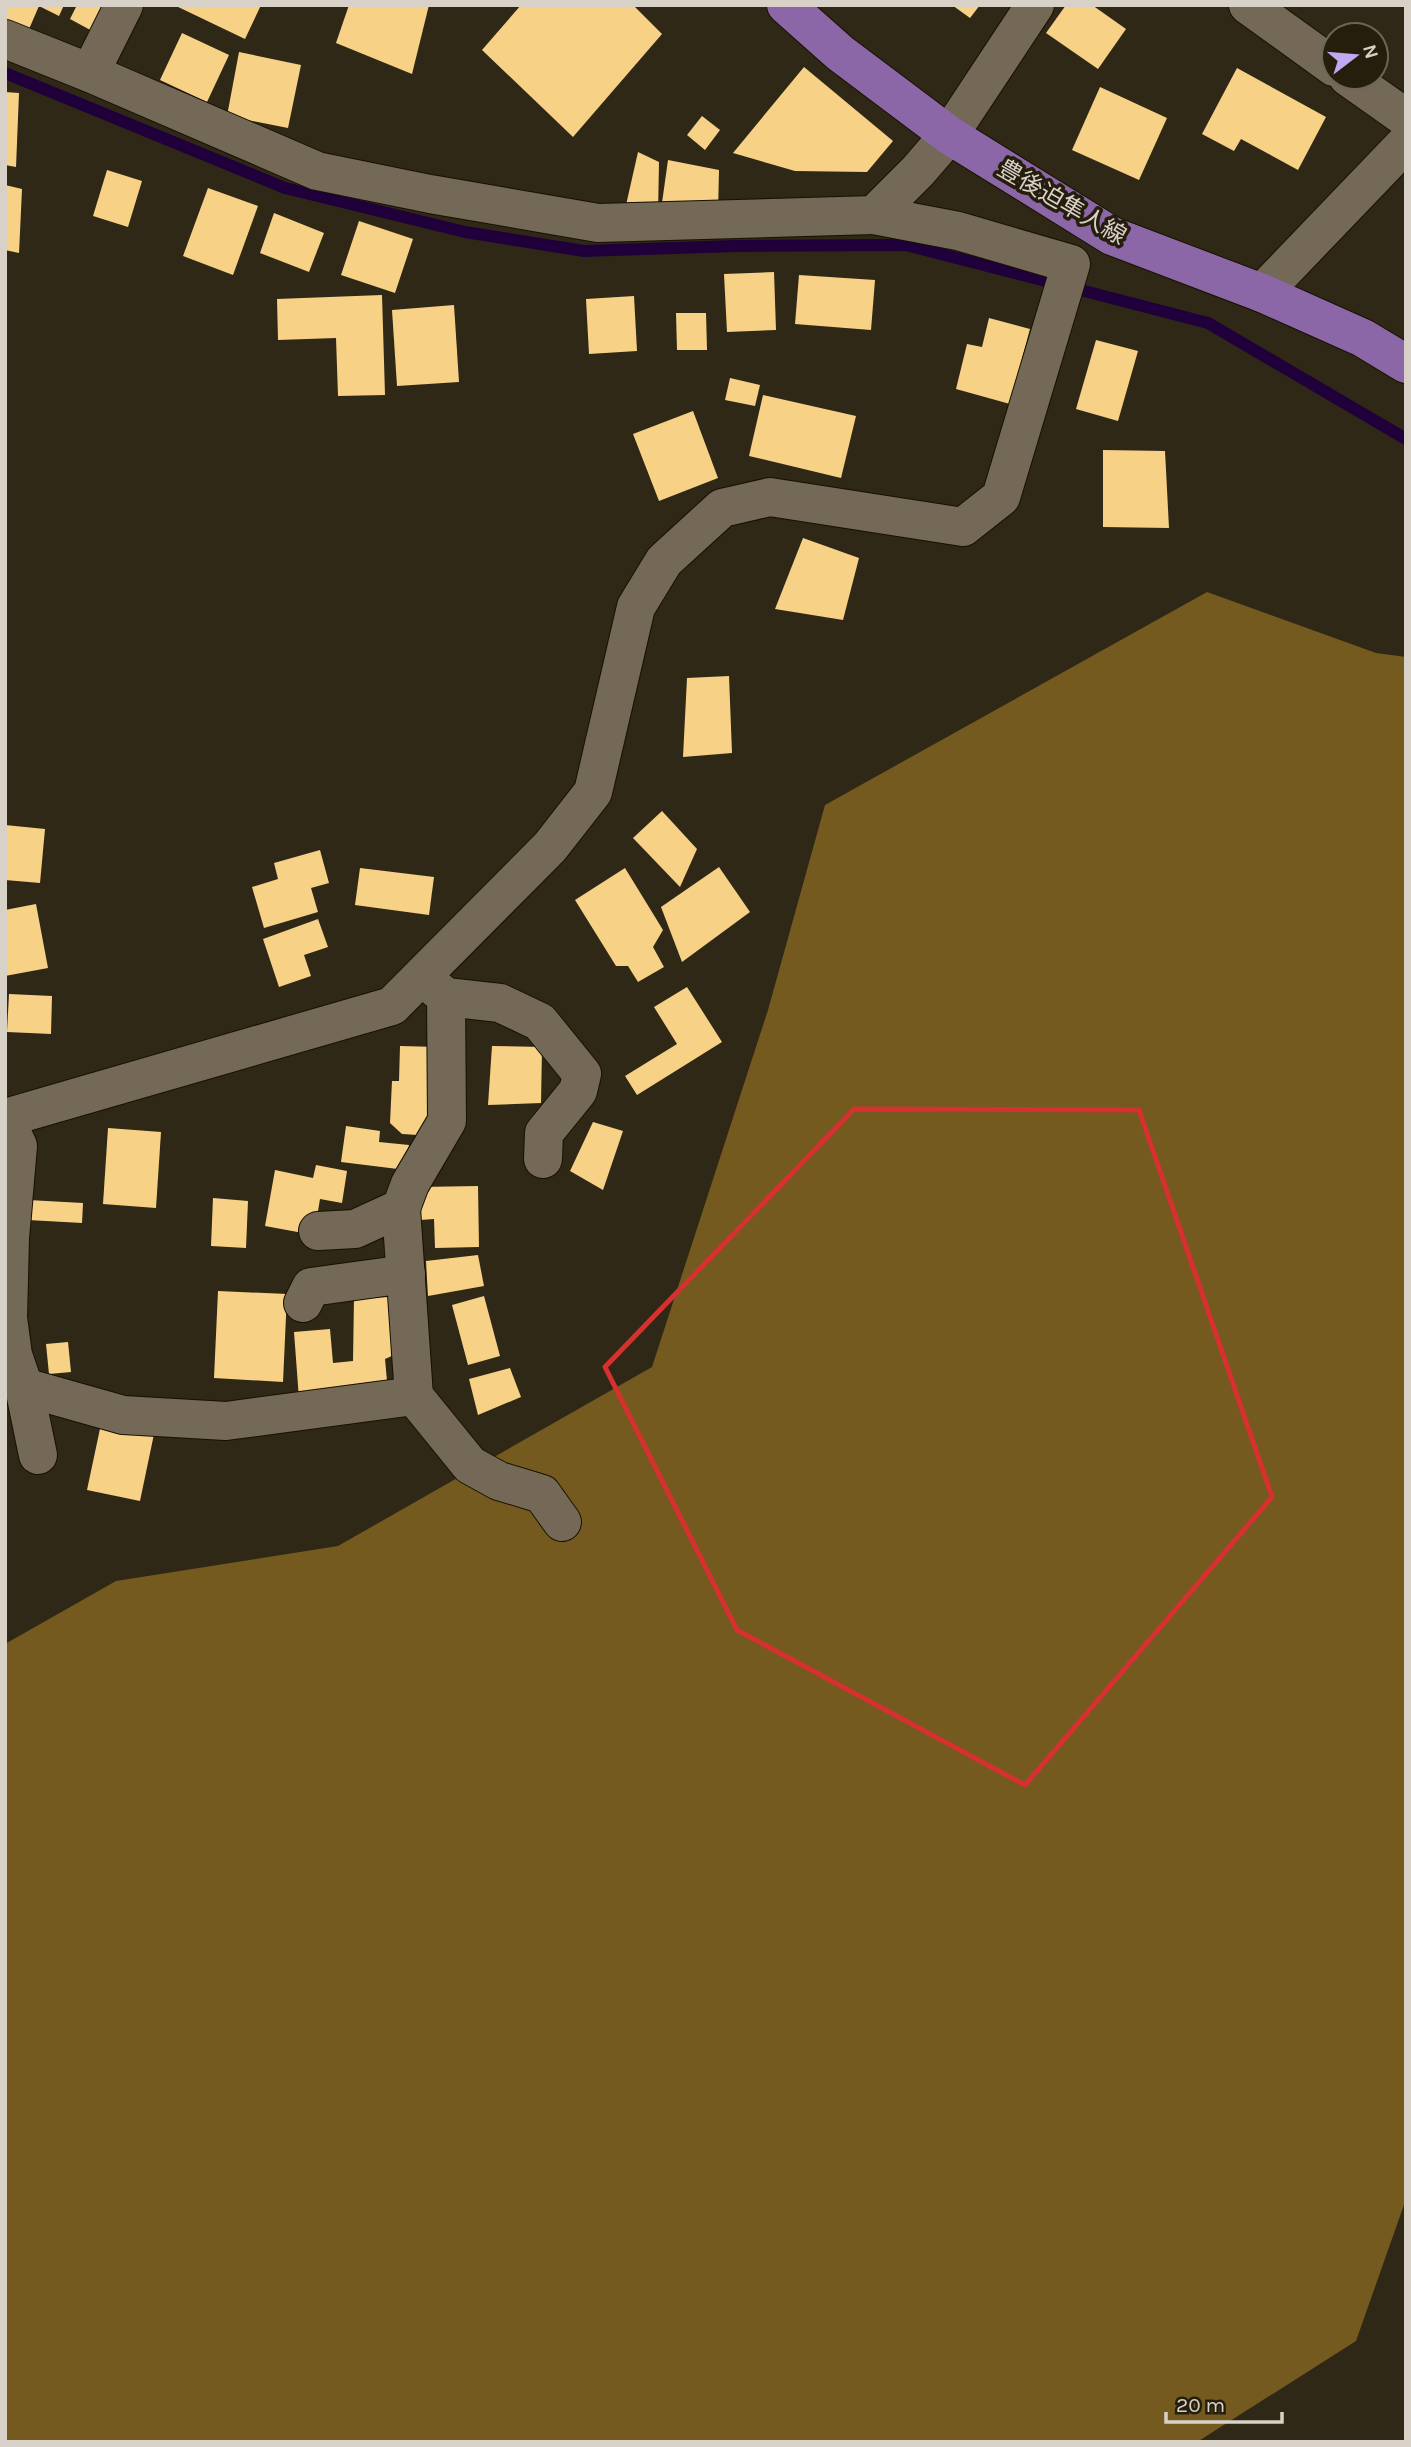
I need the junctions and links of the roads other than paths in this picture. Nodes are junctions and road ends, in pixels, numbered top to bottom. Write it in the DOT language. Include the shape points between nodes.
graph roads {
  1 [pos="124,5"];
  2 [pos="786,5"];
  3 [pos="1035,5"];
  4 [pos="1248,5"];
  5 [pos="5,39"];
  6 [pos="1320,57"];
  7 [pos="90,73"];
  8 [pos="1368,91"];
  9 [pos="1406,118"];
  10 [pos="949,135"];
  11 [pos="1406,144"];
  12 [pos="874,215"];
  13 [pos="1262,293"];
  14 [pos="1406,364"];
  15 [pos="434,986"];
  16 [pos="5,1118"];
  17 [pos="543,1159"];
  18 [pos="401,1208"];
  19 [pos="318,1231"];
  20 [pos="405,1274"];
  21 [pos="303,1303"];
  22 [pos="24,1387"];
  23 [pos="414,1396"];
  24 [pos="38,1455"];
  25 [pos="562,1522"];
  1 -- 7 [label="street"];
  2 -- 10 [label="main road, 豊後迫隼人線" via="840,53"];
  3 -- 10 [label="street"];
  4 -- 6 [label="street"];
  5 -- 7 [label="street"];
  7 -- 12 [label="street" via="317,172 430,194 598,223"];
  8 -- 9 [label="street"];
  10 -- 12 [label="street"];
  10 -- 13 [label="main road, 豊後迫隼人線" via="1112,236"];
  11 -- 13 [label="street"];
  12 -- 15 [label="street" via="958,231 1071,264 1001,497 963,527 770,497 722,508 664,561 636,607 593,792"];
  13 -- 14 [label="main road, 豊後迫隼人線" via="1363,338"];
  15 -- 16 [label="street" via="392,1006"];
  15 -- 17 [label="street" via="500,1003 540,1022 582,1074 578,1091 544,1133"];
  15 -- 18 [label="street" via="447,1121"];
  16 -- 22 [label="street" via="18,1146 8,1318"];
  18 -- 19 [label="street" via="355,1228"];
  18 -- 20 [label="street"];
  20 -- 21 [label="street" via="311,1287"];
  20 -- 23 [label="street"];
  22 -- 23 [label="street" via="122,1415 226,1421"];
  22 -- 24 [label="street"];
  23 -- 25 [label="street" via="470,1465 499,1481 542,1494"];
}
